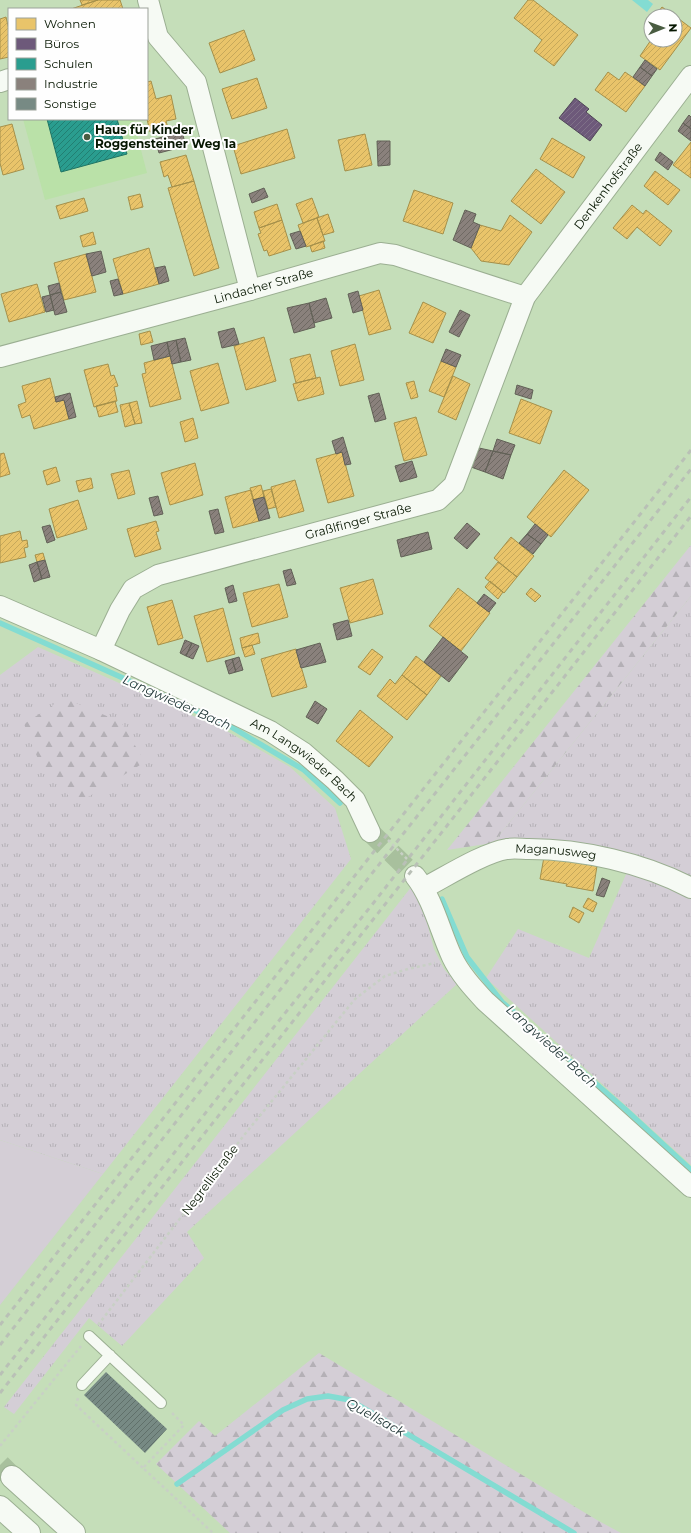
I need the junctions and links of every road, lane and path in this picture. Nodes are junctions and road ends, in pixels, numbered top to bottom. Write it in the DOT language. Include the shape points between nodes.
graph roads {
  1 [pos="148,0"];
  2 [pos="153,39"];
  3 [pos="691,76"];
  4 [pos="250,290"];
  5 [pos="525,297"];
  6 [pos="0,357"];
  7 [pos="0,606"];
  8 [pos="101,650"];
  9 [pos="378,835"];
  10 [pos="416,874"];
  11 [pos="691,888"];
  12 [pos="453,959"];
  13 [pos="691,1187"];
  14 [pos="89,1336"];
  15 [pos="110,1355"];
  16 [pos="82,1385"];
  17 [pos="161,1403"];
  18 [pos="0,1446"];
  19 [pos="143,1468"];
  20 [pos="12,1477"];
  21 [pos="5,1511"];
  22 [pos="23,1533"];
  23 [pos="29,1533"];
  24 [pos="74,1533"];
  25 [pos="213,1533"];
  1 -- 2 [label="street"];
  2 -- 4 [label="street" via="196,82"];
  3 -- 5 [label="street, Denkenhofstraße"];
  4 -- 5 [label="street, Lindacher Straße" via="380,253 395,255"];
  4 -- 6 [label="street, Lindacher Straße"];
  5 -- 8 [label="street, Graßlfinger Straße" via="454,485 438,500 158,575 133,588"];
  7 -- 8 [label="street, Am Langwieder Bach"];
  8 -- 9 [label="street, Am Langwieder Bach" via="270,731 298,749 355,800"];
  9 -- 10 [label="path"];
  10 -- 11 [label="street, Maganusweg" via="507,849 563,850 656,872"];
  10 -- 12 [label="street"];
  12 -- 13 [label="street" via="470,986 485,1001"];
  12 -- 14 [label="path, Negrellistraße" via="408,968 385,976 355,999 245,1134"];
  14 -- 15 [label="lane"];
  14 -- 18 [label="path, Negrellistraße"];
  15 -- 16 [label="lane"];
  15 -- 17 [label="lane"];
  16 -- 19 [label="path" via="76,1405"];
  17 -- 19 [label="path" via="184,1425"];
  19 -- 25 [label="path"];
  20 -- 24 [label="highway"];
  21 -- 22 [label="highway"];
  21 -- 23 [label="highway"];
}
